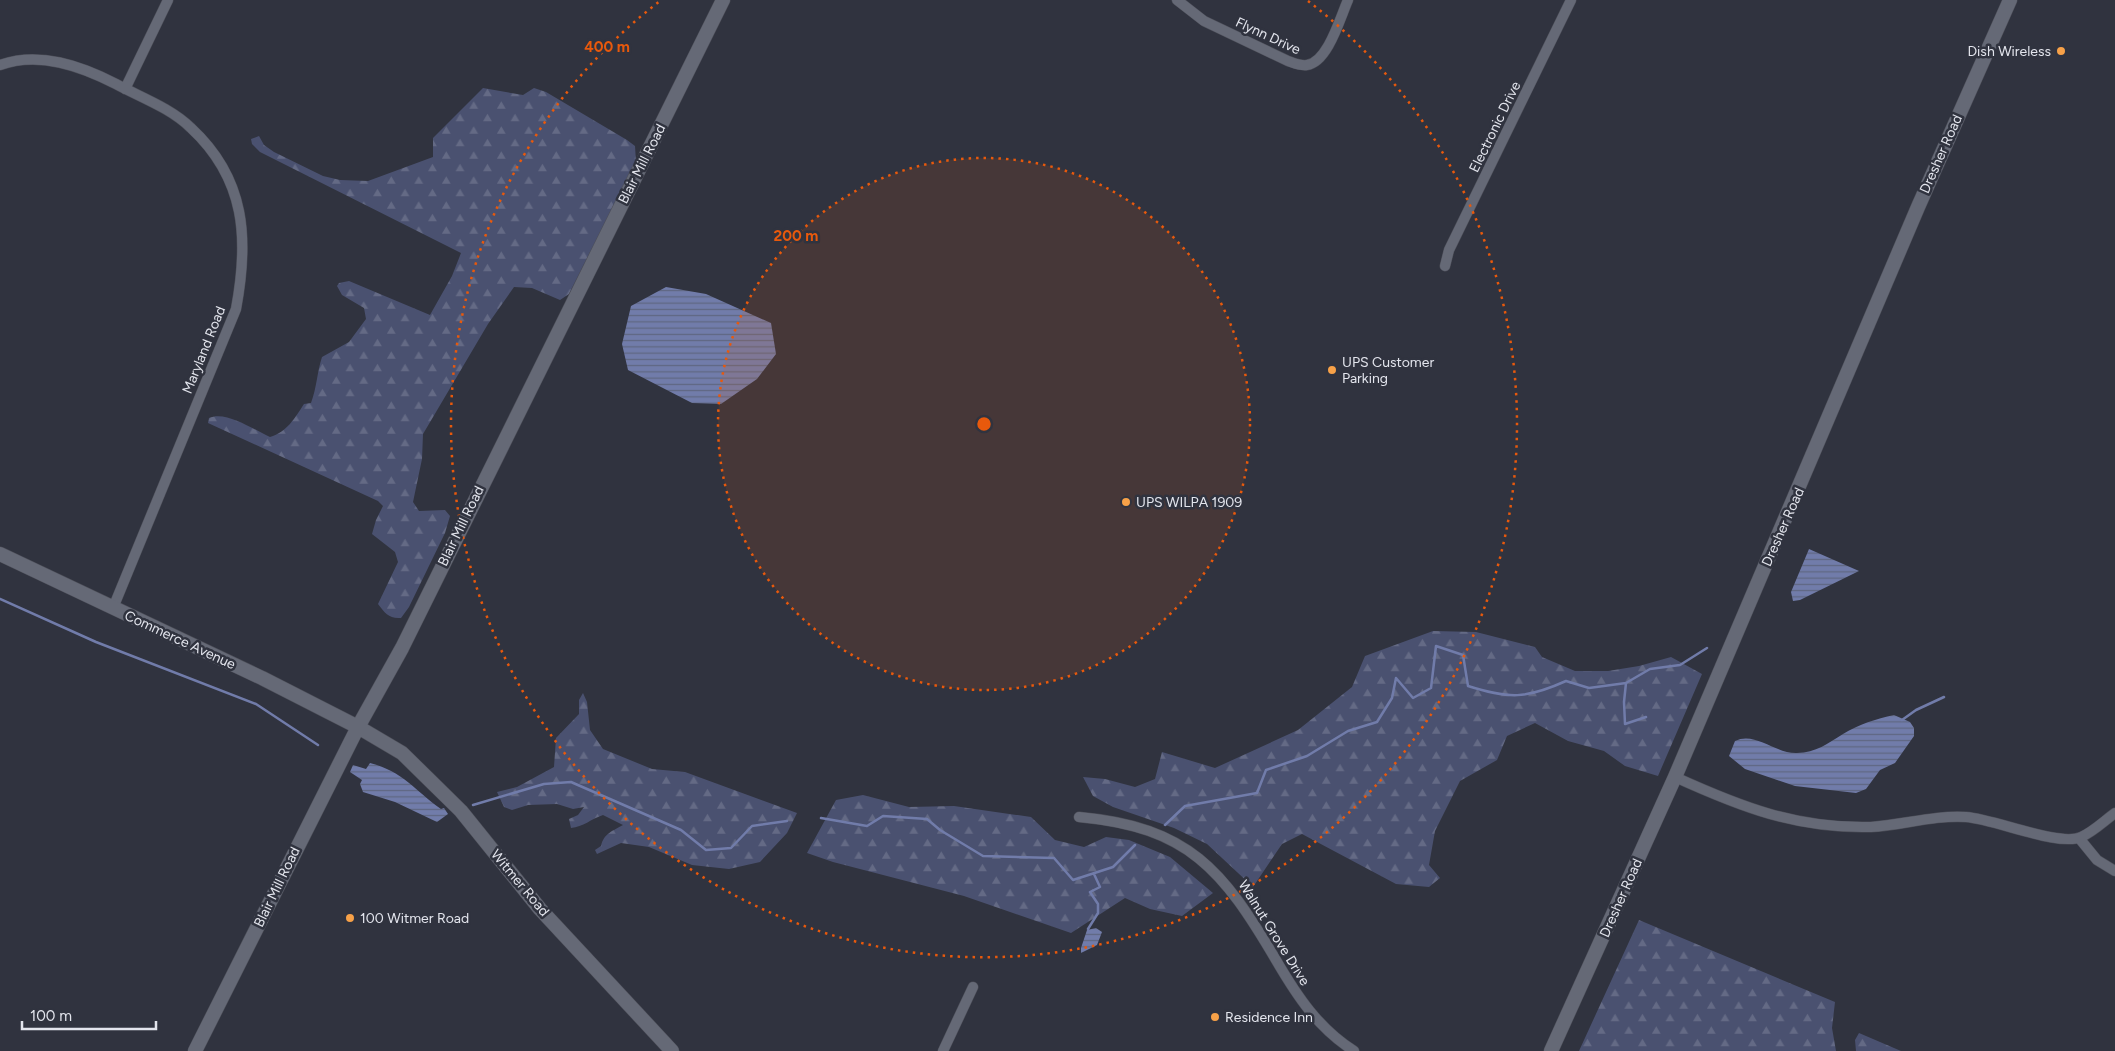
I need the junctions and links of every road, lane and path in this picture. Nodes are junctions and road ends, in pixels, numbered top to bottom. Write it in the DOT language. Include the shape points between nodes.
graph roads {
  1 [pos="168,0"];
  2 [pos="723,0"];
  3 [pos="1177,0"];
  4 [pos="1348,0"];
  5 [pos="1571,0"];
  6 [pos="2010,0"];
  7 [pos="0,65"];
  8 [pos="125,89"];
  9 [pos="1445,266"];
  10 [pos="0,554"];
  11 [pos="113,608"];
  12 [pos="358,727"];
  13 [pos="1675,777"];
  14 [pos="2115,813"];
  15 [pos="1079,817"];
  16 [pos="2079,838"];
  17 [pos="2115,871"];
  18 [pos="973,986"];
  19 [pos="195,1051"];
  20 [pos="672,1051"];
  21 [pos="942,1051"];
  22 [pos="1354,1051"];
  23 [pos="1551,1051"];
  1 -- 8 [label="street"];
  2 -- 12 [label="main road, Blair Mill Road" via="402,648"];
  3 -- 4 [label="street, Flynn Drive" via="1204,21 1288,61 1308,66 1326,50"];
  5 -- 9 [label="street, Electronic Drive" via="1449,250"];
  6 -- 13 [label="main road, Dresher Road" via="1918,207"];
  7 -- 8 [label="street, Maryland Road" via="48,60 85,68"];
  8 -- 11 [label="street, Maryland Road" via="190,126 218,158 236,195 243,234 242,275 236,309"];
  10 -- 11 [label="main road, Commerce Avenue"];
  11 -- 12 [label="main road, Commerce Avenue"];
  12 -- 19 [label="main road, Blair Mill Road"];
  12 -- 20 [label="main road, Witmer Road" via="402,753 452,803 540,909"];
  13 -- 16 [label="street" via="1729,801 1805,824 1873,826 1965,817 1998,822 2053,838"];
  13 -- 23 [label="main road, Dresher Road"];
  14 -- 16 [label="street"];
  15 -- 22 [label="street, Walnut Grove Drive" via="1131,825 1166,837 1204,862 1244,905 1308,1010 1326,1030"];
  16 -- 17 [label="street" via="2097,860"];
  18 -- 21 [label="street"];
}
